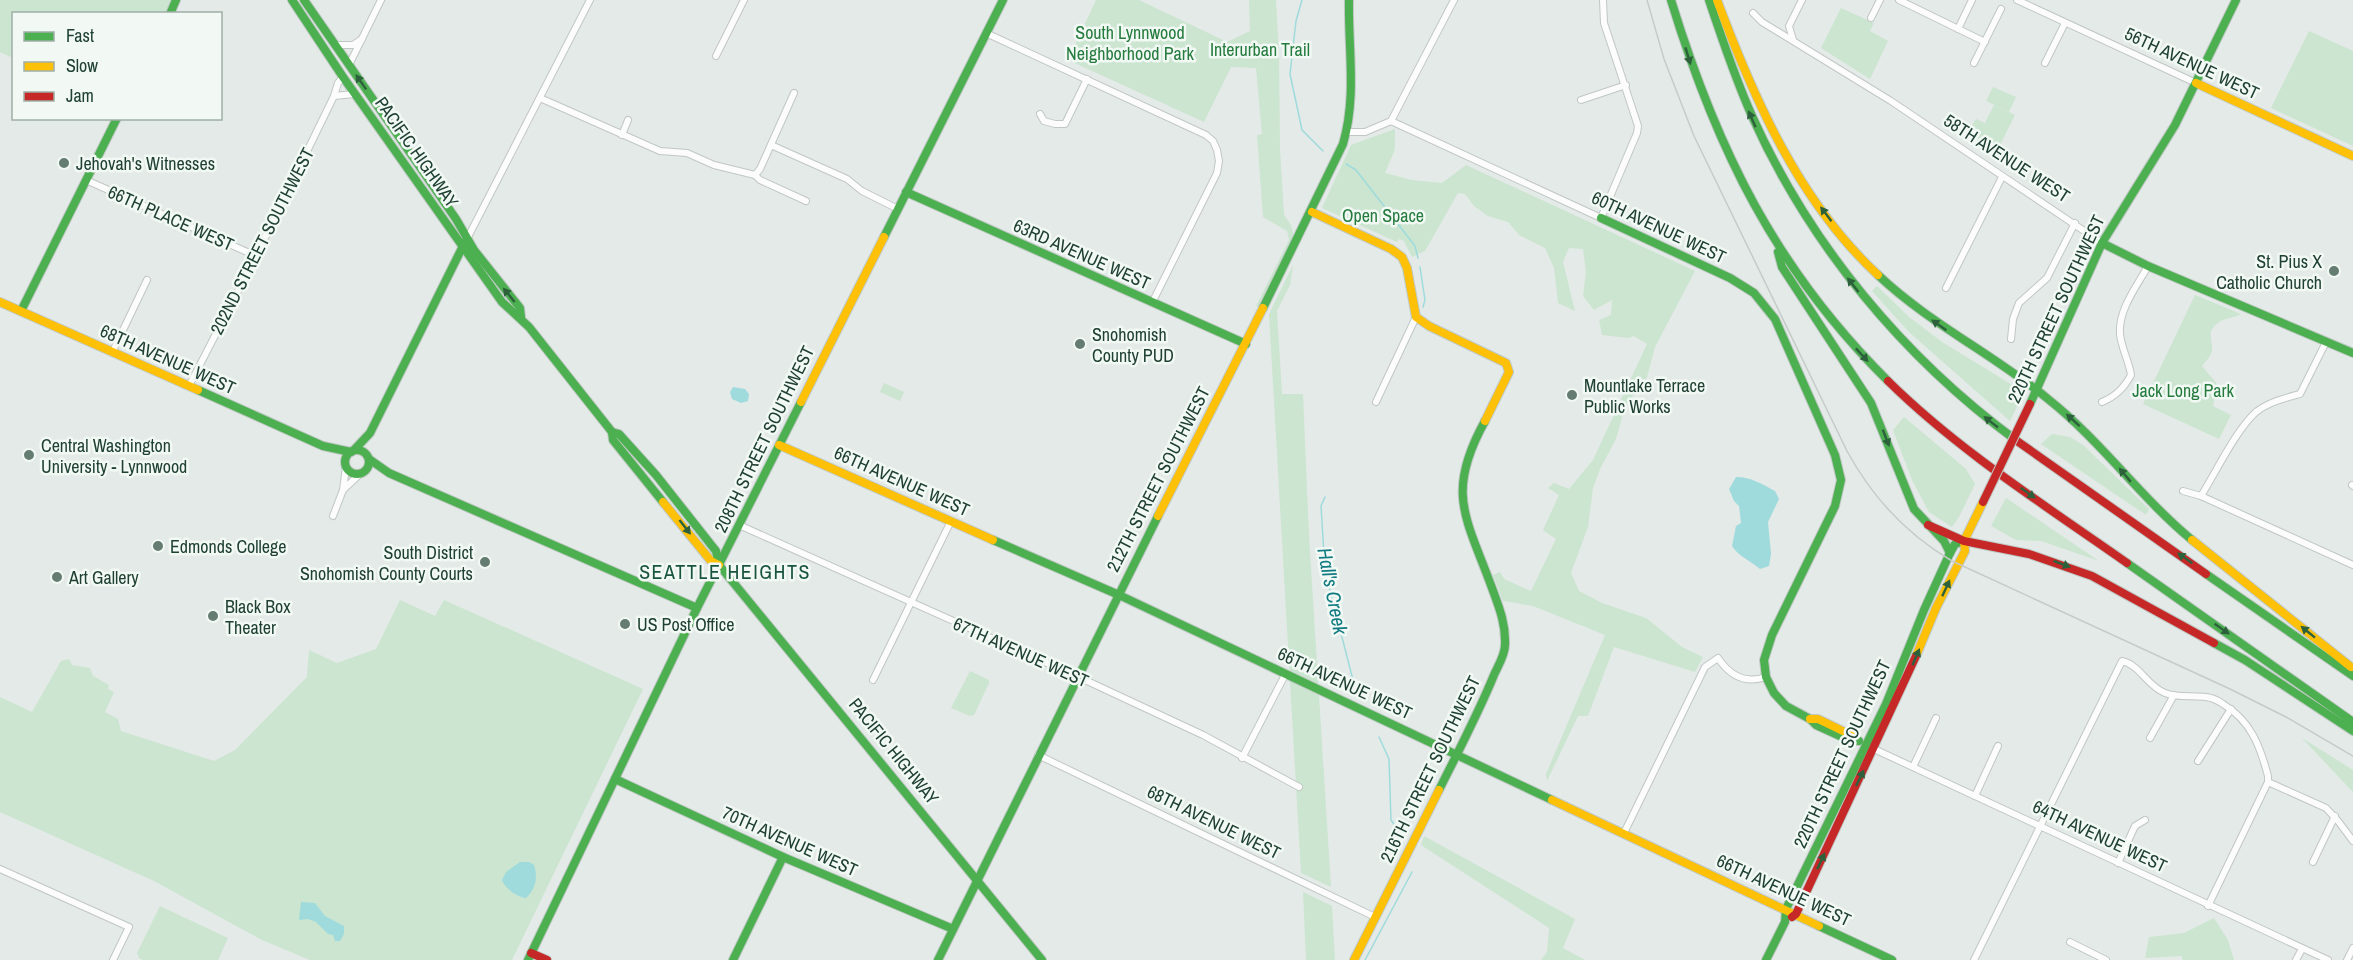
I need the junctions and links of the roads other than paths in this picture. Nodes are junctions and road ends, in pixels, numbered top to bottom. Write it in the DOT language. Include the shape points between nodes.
graph roads {
  1 [pos="292,0"];
  2 [pos="304,0"];
  3 [pos="381,0"];
  4 [pos="590,0"];
  5 [pos="744,0"];
  6 [pos="1003,0"];
  7 [pos="1349,0"];
  8 [pos="1454,0"];
  9 [pos="1603,0"];
  10 [pos="1671,0"];
  11 [pos="1709,0"];
  12 [pos="1717,0"];
  13 [pos="1802,0"];
  14 [pos="1880,0"];
  15 [pos="1899,0"];
  16 [pos="1972,0"];
  17 [pos="2017,0"];
  18 [pos="2236,0"];
  19 [pos="2030,3"];
  20 [pos="2001,9"];
  21 [pos="1752,13"];
  22 [pos="1871,18"];
  23 [pos="2065,23"];
  24 [pos="1958,29"];
  25 [pos="986,33"];
  26 [pos="362,39"];
  27 [pos="1794,40"];
  28 [pos="1985,42"];
  29 [pos="335,45"];
  30 [pos="716,56"];
  31 [pos="1974,63"];
  32 [pos="2045,63"];
  33 [pos="349,65"];
  34 [pos="344,77"];
  35 [pos="1087,79"];
  36 [pos="2196,83"];
  37 [pos="1626,85"];
  38 [pos="794,93"];
  39 [pos="356,94"];
  40 [pos="334,96"];
  41 [pos="540,98"];
  42 [pos="1581,100"];
  43 [pos="1040,114"];
  44 [pos="116,120"];
  45 [pos="628,120"];
  46 [pos="1391,121"];
  47 [pos="1347,132"];
  48 [pos="622,135"];
  49 [pos="771,146"];
  50 [pos="2353,156"];
  51 [pos="755,175"];
  52 [pos="2002,177"];
  53 [pos="86,180"];
  54 [pos="906,192"];
  55 [pos="806,201"];
  56 [pos="898,209"];
  57 [pos="1312,212"];
  58 [pos="1601,218"];
  59 [pos="2075,223"];
  60 [pos="1775,242"];
  61 [pos="465,243"];
  62 [pos="2102,243"];
  63 [pos="256,256"];
  64 [pos="2148,266"];
  65 [pos="147,280"];
  66 [pos="1946,288"];
  67 [pos="0,302"];
  68 [pos="1152,303"];
  69 [pos="21,311"];
  70 [pos="1416,318"];
  71 [pos="2011,339"];
  72 [pos="2326,342"];
  73 [pos="1246,344"];
  74 [pos="112,352"];
  75 [pos="2353,353"];
  76 [pos="189,386"];
  77 [pos="2037,390"];
  78 [pos="1376,402"];
  79 [pos="2102,402"];
  80 [pos="370,433"];
  81 [pos="779,445"];
  82 [pos="323,446"];
  83 [pos="352,451"];
  84 [pos="369,458"];
  85 [pos="346,465"];
  86 [pos="363,473"];
  87 [pos="389,473"];
  88 [pos="343,490"];
  89 [pos="2183,491"];
  90 [pos="2201,496"];
  91 [pos="333,516"];
  92 [pos="951,521"];
  93 [pos="739,525"];
  94 [pos="1928,525"];
  95 [pos="1964,541"];
  96 [pos="1950,553"];
  97 [pos="720,565"];
  98 [pos="2353,565"];
  99 [pos="1119,595"];
  100 [pos="910,602"];
  101 [pos="698,608"];
  102 [pos="2353,669"];
  103 [pos="1286,674"];
  104 [pos="1077,676"];
  105 [pos="2353,676"];
  106 [pos="1766,677"];
  107 [pos="873,680"];
  108 [pos="2174,695"];
  109 [pos="2231,709"];
  110 [pos="1936,718"];
  111 [pos="2353,722"];
  112 [pos="2353,731"];
  113 [pos="2150,738"];
  114 [pos="1866,745"];
  115 [pos="1998,746"];
  116 [pos="1457,754"];
  117 [pos="1038,756"];
  118 [pos="1242,758"];
  119 [pos="2198,761"];
  120 [pos="1913,766"];
  121 [pos="615,779"];
  122 [pos="2268,782"];
  123 [pos="1299,787"];
  124 [pos="1975,796"];
  125 [pos="2335,816"];
  126 [pos="2145,820"];
  127 [pos="2039,826"];
  128 [pos="1624,833"];
  129 [pos="2353,841"];
  130 [pos="783,857"];
  131 [pos="2313,862"];
  132 [pos="2118,863"];
  133 [pos="0,869"];
  134 [pos="977,878"];
  135 [pos="2208,906"];
  136 [pos="1786,909"];
  137 [pos="1796,914"];
  138 [pos="1375,917"];
  139 [pos="1785,922"];
  140 [pos="953,929"];
  141 [pos="2070,942"];
  142 [pos="2353,948"];
  143 [pos="2302,949"];
  144 [pos="529,956"];
  145 [pos="113,960"];
  146 [pos="547,960"];
  147 [pos="733,960"];
  148 [pos="938,960"];
  149 [pos="1042,960"];
  150 [pos="1354,960"];
  151 [pos="1766,960"];
  152 [pos="1892,960"];
  153 [pos="1974,960"];
  154 [pos="2106,960"];
  155 [pos="2296,960"];
  156 [pos="2328,960"];
  157 [pos="2347,960"];
  1 -- 34 [label="main road, PACIFIC HIGHWAY"];
  2 -- 29 [label="main road, PACIFIC HIGHWAY"];
  3 -- 26 [label="street"];
  4 -- 41 [label="street"];
  5 -- 30 [label="street"];
  6 -- 25 [label="main road, 208TH STREET SOUTHWEST"];
  7 -- 47 [label="main road, 212TH STREET SOUTHWEST" via="1353,78"];
  8 -- 46 [label="street"];
  9 -- 37 [label="street" via="1604,23"];
  10 -- 60 [label="main road, one-way" via="1688,60 1719,138"];
  105 -- 11 [label="main road, one-way" via="1996,426 1904,343 1842,271 1787,188 1737,87"];
  77 -- 12 [label="main road, one-way" via="1900,296 1842,236 1813,197 1761,104"];
  13 -- 27 [label="street" via="1789,26"];
  14 -- 22 [label="street"];
  15 -- 24 [label="street"];
  16 -- 24 [label="street"];
  17 -- 19 [label="street, 56TH AVENUE WEST"];
  18 -- 36 [label="main road, 220TH STREET SOUTHWEST"];
  19 -- 23 [label="street, 56TH AVENUE WEST"];
  20 -- 28 [label="street"];
  21 -- 27 [label="street, 58TH AVENUE WEST"];
  23 -- 32 [label="street"];
  23 -- 36 [label="street, 56TH AVENUE WEST"];
  24 -- 28 [label="street"];
  25 -- 35 [label="street"];
  25 -- 54 [label="main road, 208TH STREET SOUTHWEST"];
  26 -- 29 [label="street" via="353,45"];
  26 -- 33 [label="street"];
  27 -- 52 [label="street, 58TH AVENUE WEST"];
  28 -- 31 [label="street"];
  29 -- 33 [label="main road, PACIFIC HIGHWAY"];
  61 -- 33 [label="main road, PACIFIC HIGHWAY, one-way" via="456,219"];
  34 -- 39 [label="main road, PACIFIC HIGHWAY"];
  34 -- 40 [label="street, 202ND STREET SOUTHWEST"];
  35 -- 43 [label="street" via="1065,124 1044,121"];
  35 -- 68 [label="street" via="1206,135 1217,150 1217,173"];
  36 -- 50 [label="main road, 56TH AVENUE WEST"];
  36 -- 62 [label="main road, 220TH STREET SOUTHWEST" via="2162,147"];
  37 -- 42 [label="street"];
  37 -- 58 [label="street" via="1637,133"];
  38 -- 49 [label="street"];
  39 -- 40 [label="street"];
  39 -- 61 [label="main road, PACIFIC HIGHWAY"];
  40 -- 63 [label="street, 202ND STREET SOUTHWEST"];
  41 -- 48 [label="street"];
  41 -- 61 [label="street"];
  44 -- 53 [label="main road"];
  45 -- 48 [label="street"];
  46 -- 47 [label="street" via="1365,132"];
  46 -- 58 [label="street, 60TH AVENUE WEST"];
  47 -- 57 [label="main road, 212TH STREET SOUTHWEST"];
  48 -- 51 [label="street" via="660,151 687,153 714,165"];
  49 -- 51 [label="street"];
  49 -- 56 [label="street" via="847,179"];
  51 -- 55 [label="street"];
  52 -- 59 [label="street, 58TH AVENUE WEST"];
  52 -- 66 [label="street"];
  53 -- 63 [label="street, 66TH PLACE WEST"];
  53 -- 69 [label="main road"];
  54 -- 56 [label="main road, 208TH STREET SOUTHWEST"];
  54 -- 68 [label="main road, 63RD AVENUE WEST"];
  56 -- 81 [label="main road, 208TH STREET SOUTHWEST"];
  57 -- 70 [label="main road" via="1402,257"];
  57 -- 73 [label="main road, 212TH STREET SOUTHWEST"];
  58 -- 106 [label="main road, 60TH AVENUE WEST" via="1754,293 1775,319 1835,455 1840,492 1772,635 1764,660"];
  59 -- 62 [label="street, 58TH AVENUE WEST"];
  59 -- 71 [label="street" via="2047,278 2019,303"];
  60 -- 94 [label="main road, one-way" via="1782,267 1871,403 1911,503"];
  60 -- 111 [label="main road, one-way" via="1812,296 1858,351 1949,436"];
  61 -- 80 [label="main road"];
  61 -- 97 [label="main road, PACIFIC HIGHWAY" via="520,308 521,317 612,432 620,434 656,475 716,551"];
  62 -- 64 [label="main road, 58TH AVENUE WEST"];
  62 -- 77 [label="main road, 220TH STREET SOUTHWEST"];
  63 -- 76 [label="street, 202ND STREET SOUTHWEST"];
  64 -- 72 [label="main road, 58TH AVENUE WEST"];
  64 -- 79 [label="street" via="2120,321 2120,337 2131,375 2125,386"];
  65 -- 74 [label="street"];
  67 -- 69 [label="main road, 68TH AVENUE WEST"];
  68 -- 73 [label="main road, 63RD AVENUE WEST"];
  69 -- 74 [label="main road, 68TH AVENUE WEST"];
  70 -- 78 [label="street"];
  70 -- 116 [label="main road, 216TH STREET SOUTHWEST" via="1506,363 1508,368 1461,477 1463,509 1504,622 1505,648"];
  72 -- 75 [label="main road, 58TH AVENUE WEST"];
  72 -- 90 [label="street" via="2300,394 2277,400 2257,412 2242,429"];
  73 -- 99 [label="main road, 212TH STREET SOUTHWEST"];
  74 -- 76 [label="main road, 68TH AVENUE WEST"];
  76 -- 82 [label="main road, 68TH AVENUE WEST"];
  77 -- 95 [label="main road, 220TH STREET SOUTHWEST, bridge"];
  102 -- 77 [label="main road, one-way" via="2164,517 2085,430"];
  80 -- 83 [label="main road"];
  80 -- 84 [label="main road"];
  81 -- 92 [label="main road, 66TH AVENUE WEST"];
  81 -- 93 [label="main road, 208TH STREET SOUTHWEST"];
  82 -- 83 [label="main road, 68TH AVENUE WEST"];
  82 -- 85 [label="main road, 68TH AVENUE WEST"];
  83 -- 84 [label="main road" via="361,450"];
  83 -- 85 [label="main road" via="346,457"];
  84 -- 86 [label="main road"];
  84 -- 87 [label="main road"];
  85 -- 86 [label="main road" via="351,472"];
  85 -- 88 [label="street"];
  86 -- 87 [label="main road"];
  86 -- 88 [label="street"];
  87 -- 101 [label="main road"];
  88 -- 91 [label="street"];
  89 -- 90 [label="street"];
  90 -- 98 [label="street"];
  92 -- 99 [label="main road, 66TH AVENUE WEST"];
  92 -- 100 [label="street"];
  93 -- 97 [label="main road, 208TH STREET SOUTHWEST"];
  93 -- 100 [label="street, 67TH AVENUE WEST"];
  94 -- 95 [label="main road"];
  94 -- 96 [label="main road"];
  95 -- 96 [label="main road, 220TH STREET SOUTHWEST" via="1955,544"];
  95 -- 112 [label="main road, one-way" via="2029,554 2092,576 2245,660"];
  114 -- 95 [label="main road, 220TH STREET SOUTHWEST, one-way" via="1903,686 1965,551"];
  96 -- 114 [label="main road, 220TH STREET SOUTHWEST"];
  97 -- 101 [label="main road, 208TH STREET SOUTHWEST"];
  97 -- 134 [label="main road, PACIFIC HIGHWAY"];
  99 -- 103 [label="main road, 66TH AVENUE WEST"];
  99 -- 104 [label="main road, 212TH STREET SOUTHWEST"];
  100 -- 104 [label="street, 67TH AVENUE WEST"];
  100 -- 107 [label="street"];
  101 -- 121 [label="main road, 208TH STREET SOUTHWEST"];
  103 -- 116 [label="main road, 66TH AVENUE WEST"];
  103 -- 118 [label="street"];
  104 -- 117 [label="main road, 212TH STREET SOUTHWEST"];
  104 -- 118 [label="street, 67TH AVENUE WEST" via="1203,735"];
  106 -- 114 [label="main road, 64TH AVENUE WEST" via="1786,706 1815,725"];
  106 -- 128 [label="street" via="1742,679 1724,668 1718,658 1705,667"];
  108 -- 109 [label="street" via="2212,698"];
  108 -- 113 [label="street"];
  108 -- 127 [label="street" via="2166,694 2131,663 2122,661"];
  109 -- 119 [label="street"];
  109 -- 122 [label="street" via="2245,720 2258,742"];
  110 -- 120 [label="street"];
  114 -- 120 [label="street, 64TH AVENUE WEST"];
  114 -- 136 [label="main road, 220TH STREET SOUTHWEST"];
  137 -- 114 [label="main road, 220TH STREET SOUTHWEST, one-way"];
  115 -- 124 [label="street"];
  116 -- 128 [label="main road, 66TH AVENUE WEST"];
  116 -- 138 [label="main road, 216TH STREET SOUTHWEST"];
  117 -- 134 [label="main road, 212TH STREET SOUTHWEST"];
  117 -- 138 [label="street, 68TH AVENUE WEST"];
  118 -- 123 [label="street, 67TH AVENUE WEST"];
  120 -- 124 [label="street, 64TH AVENUE WEST"];
  121 -- 130 [label="main road, 70TH AVENUE WEST"];
  121 -- 144 [label="main road, 208TH STREET SOUTHWEST"];
  122 -- 125 [label="street"];
  122 -- 135 [label="street"];
  124 -- 127 [label="street, 64TH AVENUE WEST"];
  125 -- 129 [label="street"];
  125 -- 131 [label="street"];
  126 -- 132 [label="street" via="2135,826"];
  127 -- 132 [label="street, 64TH AVENUE WEST"];
  127 -- 153 [label="street"];
  128 -- 136 [label="main road, 66TH AVENUE WEST"];
  130 -- 140 [label="main road, 70TH AVENUE WEST"];
  130 -- 147 [label="main road"];
  132 -- 135 [label="street, 64TH AVENUE WEST"];
  133 -- 145 [label="street" via="129,927"];
  134 -- 140 [label="main road, 212TH STREET SOUTHWEST"];
  134 -- 149 [label="main road, PACIFIC HIGHWAY"];
  135 -- 143 [label="street, 64TH AVENUE WEST"];
  136 -- 137 [label="main road, 66TH AVENUE WEST"];
  136 -- 139 [label="main road, 220TH STREET SOUTHWEST"];
  137 -- 139 [label="main road, 220TH STREET SOUTHWEST"];
  137 -- 152 [label="main road, 66TH AVENUE WEST"];
  138 -- 150 [label="main road, 216TH STREET SOUTHWEST"];
  139 -- 151 [label="main road, 220TH STREET SOUTHWEST"];
  140 -- 148 [label="main road, 212TH STREET SOUTHWEST"];
  141 -- 154 [label="street"];
  142 -- 157 [label="street"];
  143 -- 155 [label="street"];
  143 -- 156 [label="street, 64TH AVENUE WEST"];
  144 -- 146 [label="main road"];
}
